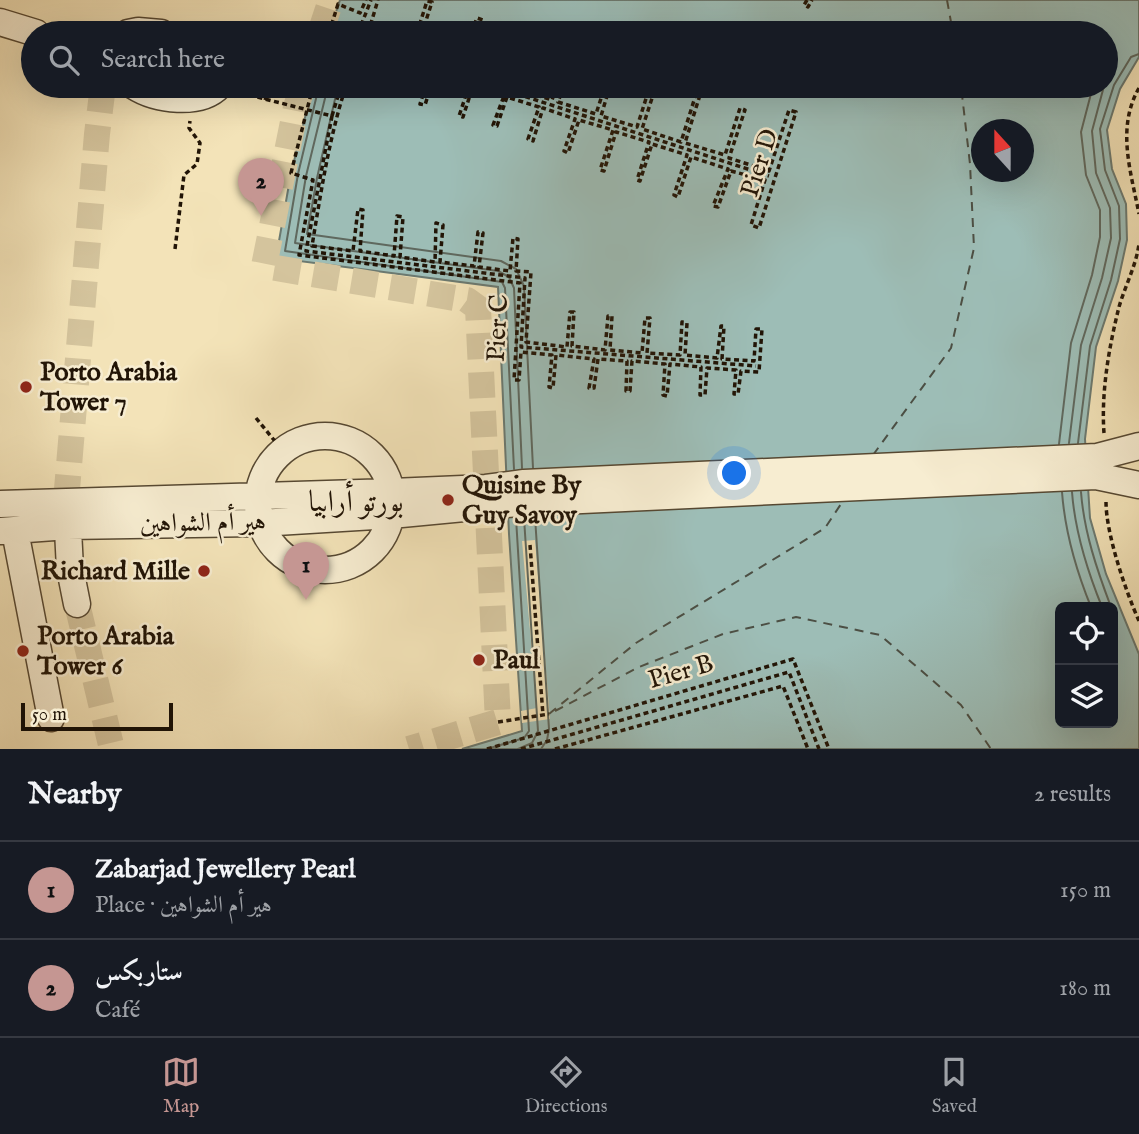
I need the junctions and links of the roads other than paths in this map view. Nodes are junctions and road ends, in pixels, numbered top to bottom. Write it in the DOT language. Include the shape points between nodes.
graph roads {
  1 [pos="0,22"];
  2 [pos="21,28"];
  3 [pos="1139,446"];
  4 [pos="1101,467"];
  5 [pos="1139,485"];
  6 [pos="398,503"];
  7 [pos="0,504"];
  8 [pos="259,510"];
  9 [pos="67,514"];
  10 [pos="8,531"];
  11 [pos="11,570"];
  12 [pos="77,604"];
  13 [pos="51,718"];
  1 -- 2 [label="street"];
  3 -- 4 [label="street"];
  4 -- 5 [label="street"];
  4 -- 6 [label="street, هير أم الشواهين" via="524,493"];
  6 -- 8 [label="street, هير أم الشواهين"];
  6 -- 8 [label="street" via="382,539 364,558 341,568 315,570 291,562 272,545"];
  6 -- 8 [label="street" via="377,461 365,449 349,441 315,437 283,451 266,472"];
  7 -- 9 [label="street, هير أم الشواهين"];
  8 -- 9 [label="street, هير أم الشواهين"];
  9 -- 10 [label="street, هير أم الشواهين"];
  9 -- 12 [label="street"];
  10 -- 11 [label="street"];
  11 -- 13 [label="street"];
}
